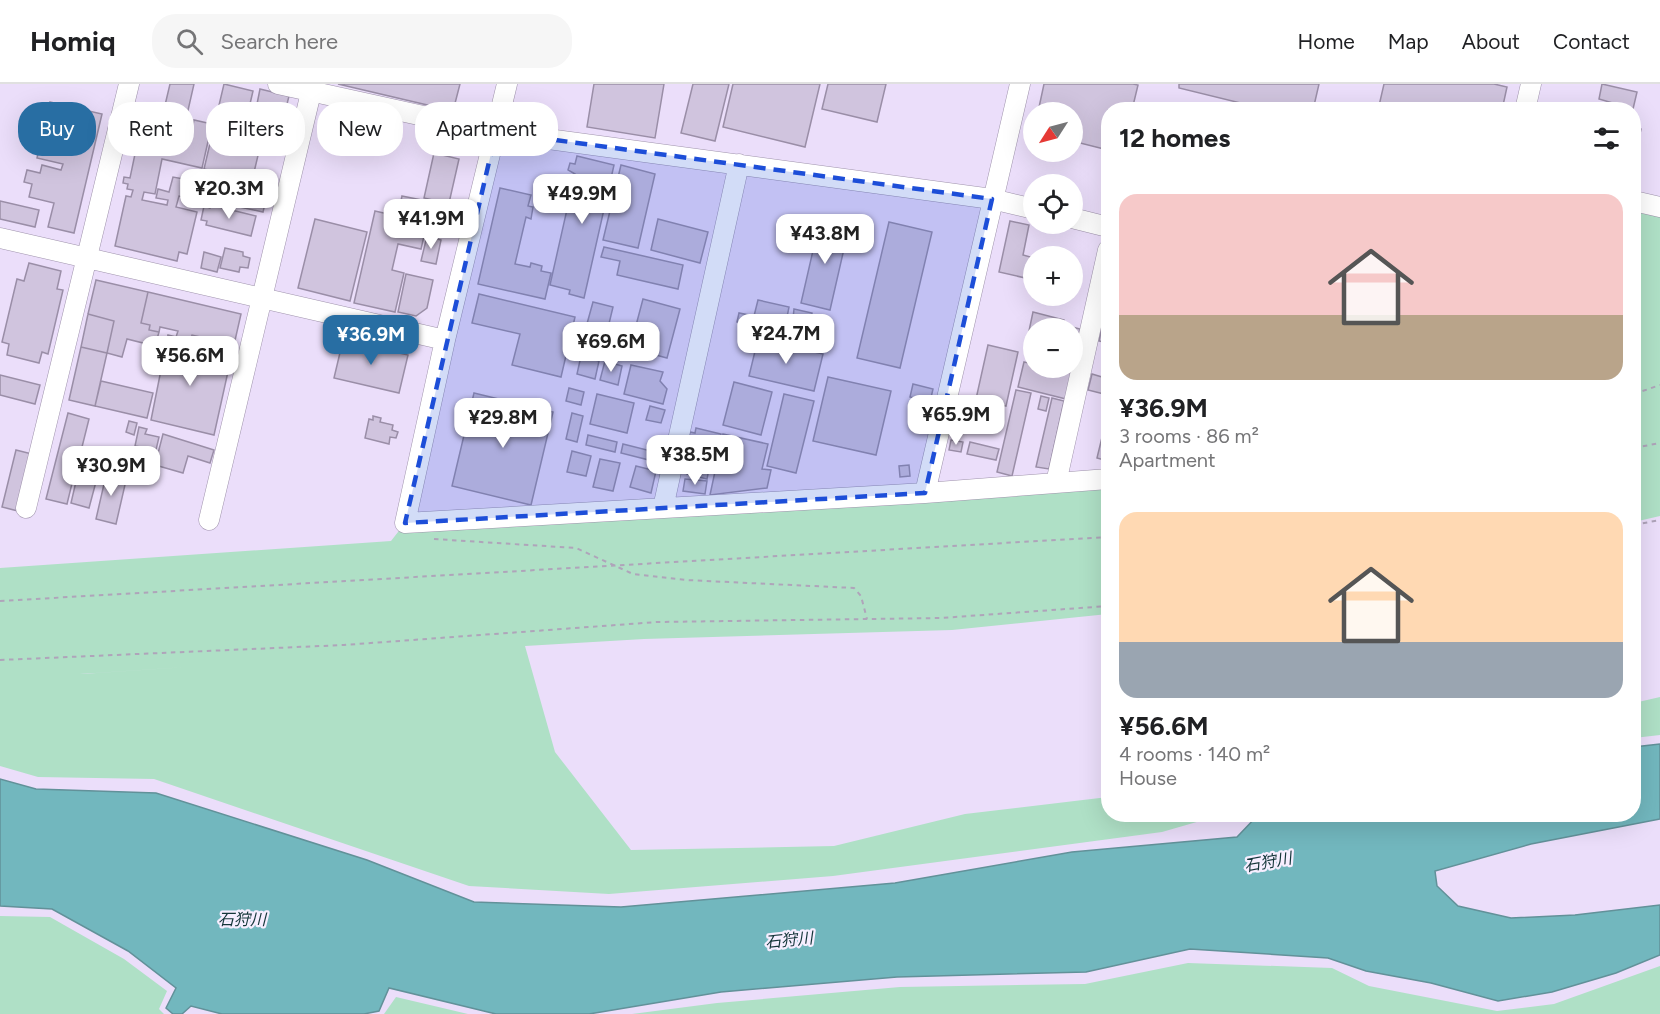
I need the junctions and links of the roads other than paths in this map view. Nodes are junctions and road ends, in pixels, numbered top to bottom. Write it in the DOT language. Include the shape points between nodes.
graph roads {
  1 [pos="129,84"];
  2 [pos="278,84"];
  3 [pos="507,84"];
  4 [pos="1020,84"];
  5 [pos="1531,84"];
  6 [pos="312,88"];
  7 [pos="503,102"];
  8 [pos="1527,102"];
  9 [pos="415,113"];
  10 [pos="558,140"];
  11 [pos="490,156"];
  12 [pos="739,164"];
  13 [pos="992,199"];
  14 [pos="1641,203"];
  15 [pos="1023,206"];
  16 [pos="1660,207"];
  17 [pos="1083,221"];
  18 [pos="1101,225"];
  19 [pos="0,238"];
  20 [pos="88,258"];
  21 [pos="1101,281"];
  22 [pos="263,300"];
  23 [pos="445,340"];
  24 [pos="1101,480"];
  25 [pos="1056,483"];
  26 [pos="925,493"];
  27 [pos="26,508"];
  28 [pos="663,508"];
  29 [pos="209,520"];
  1 -- 20 [label="street"];
  2 -- 6 [label="street"];
  3 -- 7 [label="street"];
  4 -- 13 [label="street"];
  5 -- 8 [label="street"];
  6 -- 9 [label="street"];
  6 -- 22 [label="street"];
  10 -- 12 [label="street"];
  11 -- 23 [label="street"];
  12 -- 13 [label="street"];
  12 -- 28 [label="street"];
  13 -- 15 [label="street"];
  13 -- 26 [label="street"];
  14 -- 16 [label="street"];
  17 -- 18 [label="street"];
  19 -- 20 [label="street"];
  20 -- 22 [label="street"];
  20 -- 27 [label="street"];
  21 -- 25 [label="street"];
  22 -- 23 [label="street"];
  22 -- 29 [label="street"];
  23 -- 28 [label="street" via="405,523"];
  24 -- 25 [label="street"];
  25 -- 26 [label="street"];
  26 -- 28 [label="street"];
}
